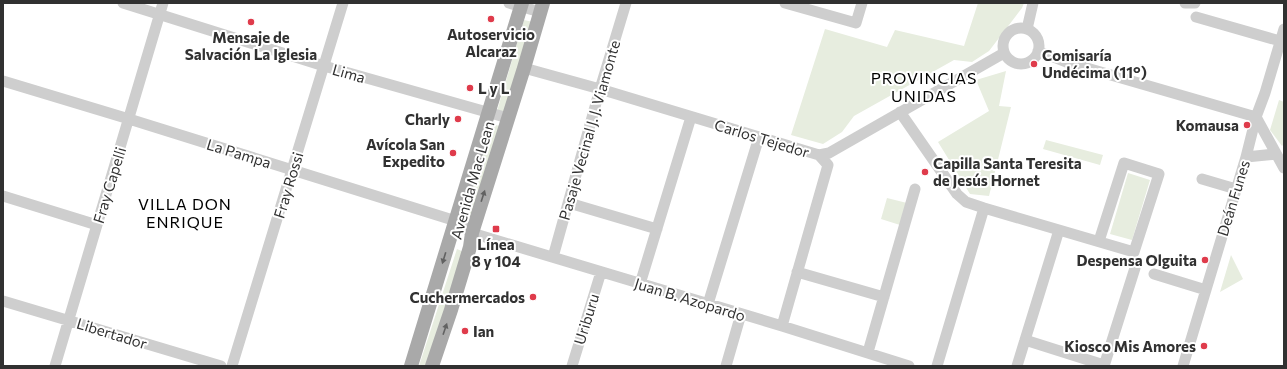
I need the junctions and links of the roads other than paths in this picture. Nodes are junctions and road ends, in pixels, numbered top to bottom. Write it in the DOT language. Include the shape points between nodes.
graph roads {
  1 [pos="123,3"];
  2 [pos="163,3"];
  3 [pos="343,3"];
  4 [pos="626,3"];
  5 [pos="785,3"];
  6 [pos="862,3"];
  7 [pos="1033,3"];
  8 [pos="1185,3"];
  9 [pos="1195,3"];
  10 [pos="517,4"];
  11 [pos="541,8"];
  12 [pos="160,14"];
  13 [pos="1196,18"];
  14 [pos="1027,29"];
  15 [pos="1284,29"];
  16 [pos="1280,41"];
  17 [pos="1038,51"];
  18 [pos="1004,53"];
  19 [pos="324,66"];
  20 [pos="524,68"];
  21 [pos="3,81"];
  22 [pos="600,89"];
  23 [pos="488,112"];
  24 [pos="900,112"];
  25 [pos="691,116"];
  26 [pos="1256,117"];
  27 [pos="508,118"];
  28 [pos="129,119"];
  29 [pos="759,137"];
  30 [pos="1276,154"];
  31 [pos="819,155"];
  32 [pos="1246,157"];
  33 [pos="1284,168"];
  34 [pos="292,169"];
  35 [pos="1202,179"];
  36 [pos="915,189"];
  37 [pos="1236,189"];
  38 [pos="3,196"];
  39 [pos="569,203"];
  40 [pos="984,208"];
  41 [pos="456,221"];
  42 [pos="97,225"];
  43 [pos="657,229"];
  44 [pos="1059,230"];
  45 [pos="472,233"];
  46 [pos="1099,241"];
  47 [pos="553,257"];
  48 [pos="1135,268"];
  49 [pos="601,272"];
  50 [pos="797,272"];
  51 [pos="1154,274"];
  52 [pos="640,284"];
  53 [pos="1206,290"];
  54 [pos="884,296"];
  55 [pos="3,301"];
  56 [pos="708,304"];
  57 [pos="741,314"];
  58 [pos="69,320"];
  59 [pos="782,326"];
  60 [pos="1024,340"];
  61 [pos="868,352"];
  62 [pos="730,363"];
  63 [pos="1104,365"];
  64 [pos="55,366"];
  65 [pos="221,366"];
  66 [pos="232,366"];
  67 [pos="411,366"];
  68 [pos="432,366"];
  69 [pos="572,366"];
  70 [pos="909,366"];
  71 [pos="937,366"];
  72 [pos="1017,366"];
  73 [pos="1183,366"];
  1 -- 12 [label="street, Lima"];
  2 -- 12 [label="street, Fray Capelli"];
  3 -- 19 [label="street, Fray Rossi"];
  4 -- 22 [label="street, Pasaje Vecinal J. J. Viamonte"];
  5 -- 6 [label="street" via="856,23"];
  7 -- 14 [label="street"];
  8 -- 9 [label="street"];
  10 -- 11 [label="street"];
  10 -- 23 [label="main road, Avenida Mac Lean"];
  11 -- 20 [label="main road, Avenida Mac Lean"];
  12 -- 19 [label="street, Lima"];
  12 -- 28 [label="street, Fray Capelli"];
  13 -- 16 [label="street"];
  14 -- 17 [label="street" via="1037,38"];
  14 -- 18 [label="street" via="1016,28 1008,34 1003,43"];
  15 -- 16 [label="street, Deán Funes"];
  16 -- 26 [label="street, Deán Funes"];
  17 -- 18 [label="street" via="1033,59 1024,64 1015,63"];
  17 -- 26 [label="street" via="1066,62"];
  18 -- 24 [label="street, Carlos Tejedor"];
  19 -- 23 [label="street, Lima"];
  19 -- 34 [label="street, Fray Rossi"];
  20 -- 22 [label="street, Carlos Tejedor"];
  20 -- 27 [label="main road, Avenida Mac Lean"];
  21 -- 28 [label="street, La Pampa"];
  22 -- 25 [label="street, Carlos Tejedor"];
  22 -- 39 [label="street, Pasaje Vecinal J. J. Viamonte"];
  23 -- 27 [label="street, Lima"];
  23 -- 41 [label="main road, Avenida Mac Lean"];
  24 -- 31 [label="street, Carlos Tejedor" via="829,153"];
  24 -- 40 [label="street" via="957,194 966,202"];
  25 -- 29 [label="street, Carlos Tejedor"];
  25 -- 43 [label="street"];
  26 -- 30 [label="street"];
  26 -- 32 [label="street, Deán Funes"];
  45 -- 27 [label="main road, Avenida Mac Lean, one-way"];
  28 -- 34 [label="street, La Pampa"];
  28 -- 42 [label="street, Fray Capelli"];
  29 -- 31 [label="street, Carlos Tejedor"];
  29 -- 56 [label="street"];
  30 -- 32 [label="street"];
  30 -- 33 [label="street"];
  31 -- 50 [label="street" via="828,165"];
  32 -- 37 [label="street, Deán Funes"];
  34 -- 41 [label="street, La Pampa"];
  34 -- 66 [label="street, Fray Rossi"];
  35 -- 37 [label="street"];
  36 -- 54 [label="street"];
  37 -- 53 [label="street, Deán Funes"];
  38 -- 42 [label="street"];
  39 -- 43 [label="street"];
  39 -- 47 [label="street, Pasaje Vecinal J. J. Viamonte"];
  40 -- 44 [label="street"];
  40 -- 71 [label="street"];
  41 -- 45 [label="street, La Pampa"];
  41 -- 67 [label="main road, Avenida Mac Lean, one-way"];
  42 -- 58 [label="street, Fray Capelli"];
  43 -- 52 [label="street"];
  44 -- 46 [label="street"];
  44 -- 60 [label="street"];
  45 -- 47 [label="street, Juan B. Azopardo"];
  68 -- 45 [label="main road, Avenida Mac Lean, one-way" via="470,247"];
  46 -- 46 [label="street" via="1124,163 1159,174 1134,252"];
  47 -- 49 [label="street, Juan B. Azopardo"];
  48 -- 63 [label="street"];
  49 -- 52 [label="street, Juan B. Azopardo"];
  49 -- 69 [label="street, Uriburu"];
  50 -- 54 [label="street"];
  50 -- 59 [label="street"];
  51 -- 53 [label="street"];
  52 -- 56 [label="street, Juan B. Azopardo"];
  53 -- 73 [label="street, Deán Funes"];
  54 -- 61 [label="street"];
  55 -- 58 [label="street, Libertador"];
  56 -- 57 [label="street, Juan B. Azopardo"];
  57 -- 59 [label="street, Juan B. Azopardo"];
  57 -- 62 [label="street"];
  58 -- 64 [label="street, Fray Capelli"];
  58 -- 65 [label="street, Libertador"];
  59 -- 61 [label="street, Juan B. Azopardo"];
  60 -- 63 [label="street"];
  60 -- 72 [label="street"];
  61 -- 70 [label="street, Juan B. Azopardo"];
}
